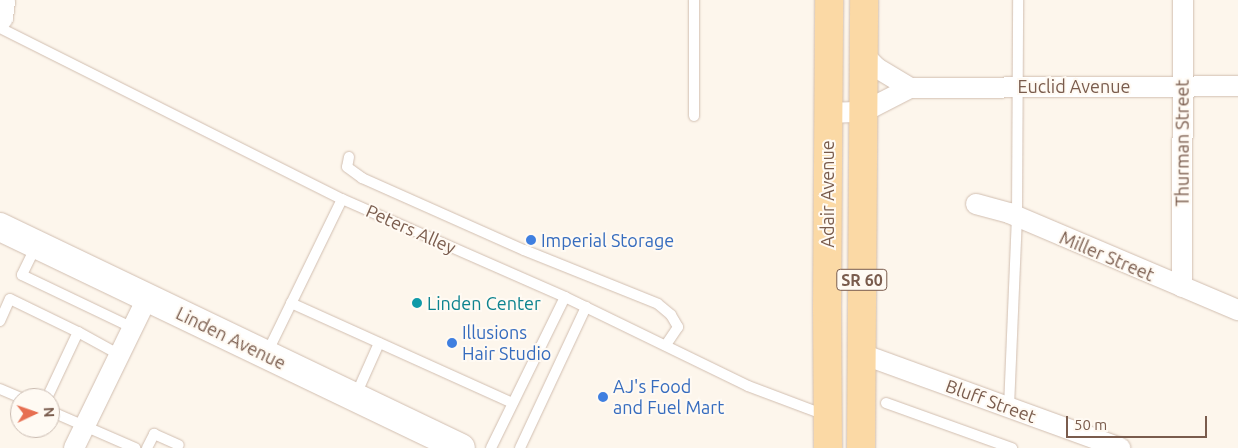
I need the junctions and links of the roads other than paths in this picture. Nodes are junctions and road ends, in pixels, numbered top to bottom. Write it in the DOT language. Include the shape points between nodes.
graph roads {
  1 [pos="2,0"];
  2 [pos="694,0"];
  3 [pos="829,0"];
  4 [pos="864,0"];
  5 [pos="1018,0"];
  6 [pos="1183,0"];
  7 [pos="0,17"];
  8 [pos="0,28"];
  9 [pos="864,55"];
  10 [pos="1018,86"];
  11 [pos="1183,86"];
  12 [pos="1238,86"];
  13 [pos="910,88"];
  14 [pos="863,112"];
  15 [pos="827,113"];
  16 [pos="694,116"];
  17 [pos="349,156"];
  18 [pos="342,199"];
  19 [pos="976,204"];
  20 [pos="1017,217"];
  21 [pos="0,227"];
  22 [pos="36,245"];
  23 [pos="1182,287"];
  24 [pos="565,297"];
  25 [pos="147,298"];
  26 [pos="291,303"];
  27 [pos="586,307"];
  28 [pos="1238,310"];
  29 [pos="0,322"];
  30 [pos="133,328"];
  31 [pos="78,332"];
  32 [pos="379,343"];
  33 [pos="666,345"];
  34 [pos="862,354"];
  35 [pos="120,355"];
  36 [pos="266,355"];
  37 [pos="53,388"];
  38 [pos="355,398"];
  39 [pos="512,403"];
  40 [pos="886,403"];
  41 [pos="1010,407"];
  42 [pos="60,415"];
  43 [pos="829,416"];
  44 [pos="86,425"];
  45 [pos="179,445"];
  46 [pos="74,448"];
  47 [pos="135,448"];
  48 [pos="147,448"];
  49 [pos="462,448"];
  50 [pos="490,448"];
  51 [pos="520,448"];
  52 [pos="828,448"];
  53 [pos="861,448"];
  54 [pos="1012,448"];
  55 [pos="1120,448"];
  1 -- 7 [label="street"];
  2 -- 16 [label="lane"];
  3 -- 15 [label="main road, Adair Avenue / SR 60"];
  4 -- 9 [label="main road, Adair Avenue / SR 60"];
  5 -- 10 [label="lane"];
  6 -- 11 [label="street, Thurman Street"];
  8 -- 18 [label="lane, Peters Alley"];
  9 -- 13 [label="street" via="877,68"];
  9 -- 14 [label="main road, Adair Avenue / SR 60"];
  10 -- 11 [label="street, Euclid Avenue"];
  10 -- 13 [label="street, Euclid Avenue"];
  10 -- 20 [label="lane"];
  11 -- 12 [label="street, Euclid Avenue"];
  11 -- 23 [label="street, Thurman Street"];
  13 -- 14 [label="street, Euclid Avenue"];
  14 -- 15 [label="street, Euclid Avenue"];
  14 -- 34 [label="main road, Adair Avenue / SR 60"];
  15 -- 43 [label="main road, Adair Avenue / SR 60"];
  17 -- 33 [label="lane" via="347,167 362,178 524,250 658,304 672,315 678,327"];
  18 -- 24 [label="lane, Peters Alley"];
  18 -- 26 [label="lane"];
  19 -- 20 [label="street, Miller Street"];
  20 -- 23 [label="street, Miller Street"];
  20 -- 41 [label="lane"];
  21 -- 22 [label="main road, Linden Avenue"];
  22 -- 25 [label="main road, Linden Avenue"];
  22 -- 30 [label="lane" via="22,275"];
  23 -- 28 [label="street, Miller Street"];
  24 -- 27 [label="lane, Peters Alley"];
  24 -- 39 [label="lane"];
  25 -- 30 [label="street"];
  25 -- 36 [label="main road, Linden Avenue"];
  26 -- 32 [label="lane"];
  26 -- 36 [label="lane"];
  27 -- 33 [label="lane, Peters Alley"];
  27 -- 51 [label="lane"];
  29 -- 31 [label="lane" via="10,299"];
  30 -- 35 [label="street"];
  31 -- 35 [label="lane"];
  31 -- 37 [label="lane"];
  32 -- 38 [label="lane"];
  32 -- 39 [label="lane"];
  33 -- 43 [label="lane, Peters Alley" via="748,386"];
  34 -- 41 [label="street, Bluff Street"];
  34 -- 53 [label="main road, Adair Avenue / SR 60"];
  35 -- 44 [label="street"];
  36 -- 38 [label="main road, Linden Avenue"];
  38 -- 49 [label="main road, Linden Avenue"];
  39 -- 50 [label="lane"];
  40 -- 54 [label="lane"];
  41 -- 55 [label="street, Bluff Street"];
  42 -- 44 [label="lane"];
  43 -- 52 [label="main road, Adair Avenue / SR 60"];
  44 -- 46 [label="street"];
  44 -- 47 [label="lane"];
  45 -- 48 [label="lane" via="154,434"];
}
